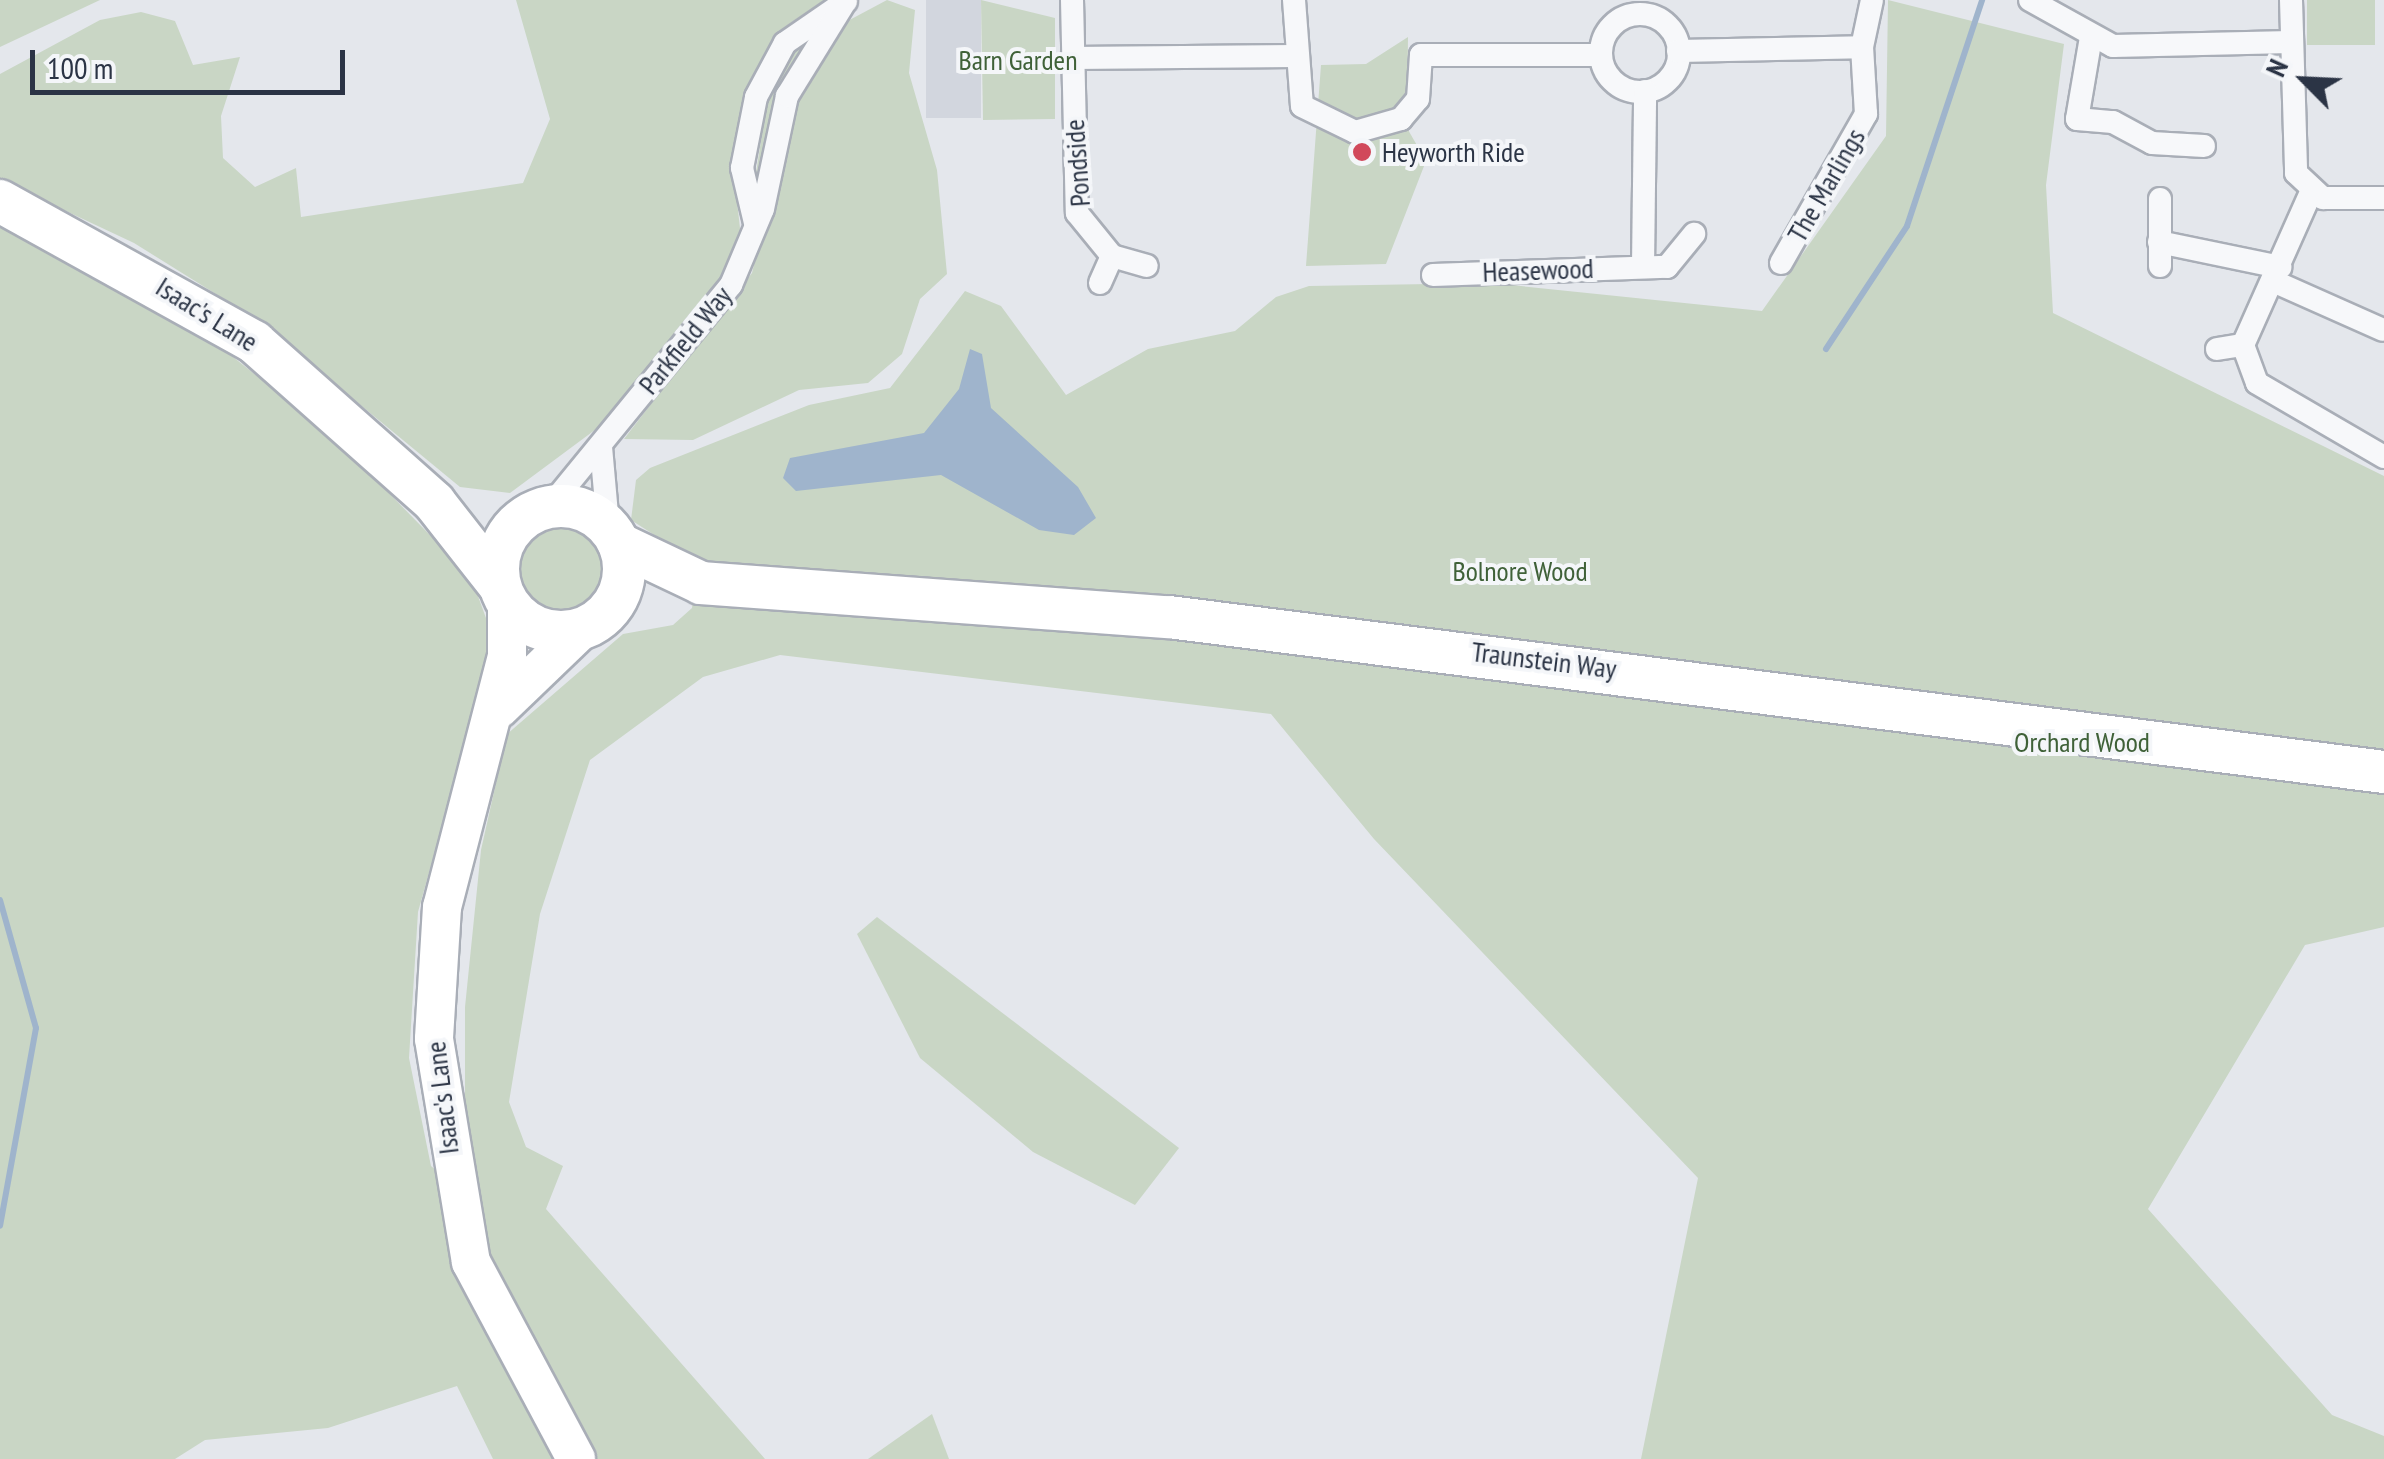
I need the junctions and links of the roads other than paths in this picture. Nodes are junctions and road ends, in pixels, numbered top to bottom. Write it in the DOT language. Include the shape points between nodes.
graph roads {
  1 [pos="1072,0"];
  2 [pos="1294,0"];
  3 [pos="1872,0"];
  4 [pos="2291,0"];
  5 [pos="847,1"];
  6 [pos="2038,3"];
  7 [pos="1637,7"];
  8 [pos="2071,9"];
  9 [pos="2091,37"];
  10 [pos="2291,42"];
  11 [pos="1862,47"];
  12 [pos="1678,52"];
  13 [pos="1601,55"];
  14 [pos="1295,56"];
  15 [pos="1072,58"];
  16 [pos="1645,91"];
  17 [pos="2204,146"];
  18 [pos="2310,192"];
  19 [pos="2384,198"];
  20 [pos="2160,199"];
  21 [pos="0,201"];
  22 [pos="1694,234"];
  23 [pos="2159,242"];
  24 [pos="1112,256"];
  25 [pos="1781,262"];
  26 [pos="1146,266"];
  27 [pos="1643,266"];
  28 [pos="2160,266"];
  29 [pos="1432,274"];
  30 [pos="2277,274"];
  31 [pos="1100,282"];
  32 [pos="2383,330"];
  33 [pos="2243,345"];
  34 [pos="2217,348"];
  35 [pos="601,447"];
  36 [pos="2384,456"];
  37 [pos="434,502"];
  38 [pos="540,509"];
  39 [pos="614,535"];
  40 [pos="701,583"];
  41 [pos="503,594"];
  42 [pos="596,618"];
  43 [pos="494,715"];
  44 [pos="2384,772"];
  45 [pos="576,1459"];
  1 -- 15 [label="street"];
  2 -- 14 [label="street"];
  3 -- 11 [label="street, The Marlings"];
  4 -- 10 [label="street"];
  5 -- 35 [label="street, Parkfield Way" via="786,43 756,96 742,168 755,223 732,285"];
  6 -- 8 [label="street"];
  7 -- 12 [label="street" via="1660,20"];
  7 -- 13 [label="street" via="1606,32"];
  8 -- 9 [label="street"];
  9 -- 10 [label="street" via="2112,46"];
  9 -- 17 [label="street" via="2077,119 2113,122 2152,144"];
  10 -- 18 [label="street" via="2294,159"];
  11 -- 12 [label="street"];
  11 -- 25 [label="street, The Marlings" via="1866,114"];
  12 -- 16 [label="street" via="1666,82"];
  13 -- 14 [label="street" via="1422,44 1418,99 1374,132 1312,116 1295,90"];
  13 -- 16 [label="street" via="1620,87"];
  14 -- 15 [label="street"];
  15 -- 24 [label="street, Pondside" via="1074,200"];
  16 -- 27 [label="street"];
  18 -- 19 [label="street"];
  18 -- 30 [label="street"];
  20 -- 23 [label="street"];
  21 -- 37 [label="highway, Isaac's Lane" via="254,342"];
  22 -- 27 [label="street, Heasewood" via="1667,267"];
  23 -- 28 [label="street"];
  23 -- 30 [label="street"];
  24 -- 26 [label="street"];
  24 -- 31 [label="street"];
  27 -- 29 [label="street, Heasewood"];
  30 -- 32 [label="street"];
  30 -- 33 [label="street"];
  33 -- 34 [label="street"];
  33 -- 36 [label="street" via="2257,383"];
  35 -- 38 [label="street, Parkfield Way"];
  35 -- 39 [label="street"];
  37 -- 38 [label="highway, Isaac's Lane" via="498,516"];
  37 -- 41 [label="highway, Isaac's Lane"];
  38 -- 39 [label="highway"];
  38 -- 41 [label="highway" via="502,543"];
  39 -- 40 [label="highway, Traunstein Way"];
  39 -- 42 [label="highway" via="624,576"];
  40 -- 42 [label="highway, Traunstein Way"];
  40 -- 44 [label="highway, Traunstein Way" via="1169,617"];
  41 -- 42 [label="highway" via="540,630"];
  41 -- 43 [label="main road, Isaac's Lane"];
  42 -- 43 [label="main road, Isaac's Lane"];
  43 -- 45 [label="main road, Isaac's Lane" via="463,808 438,938 441,1120 471,1262 496,1325"];
}
